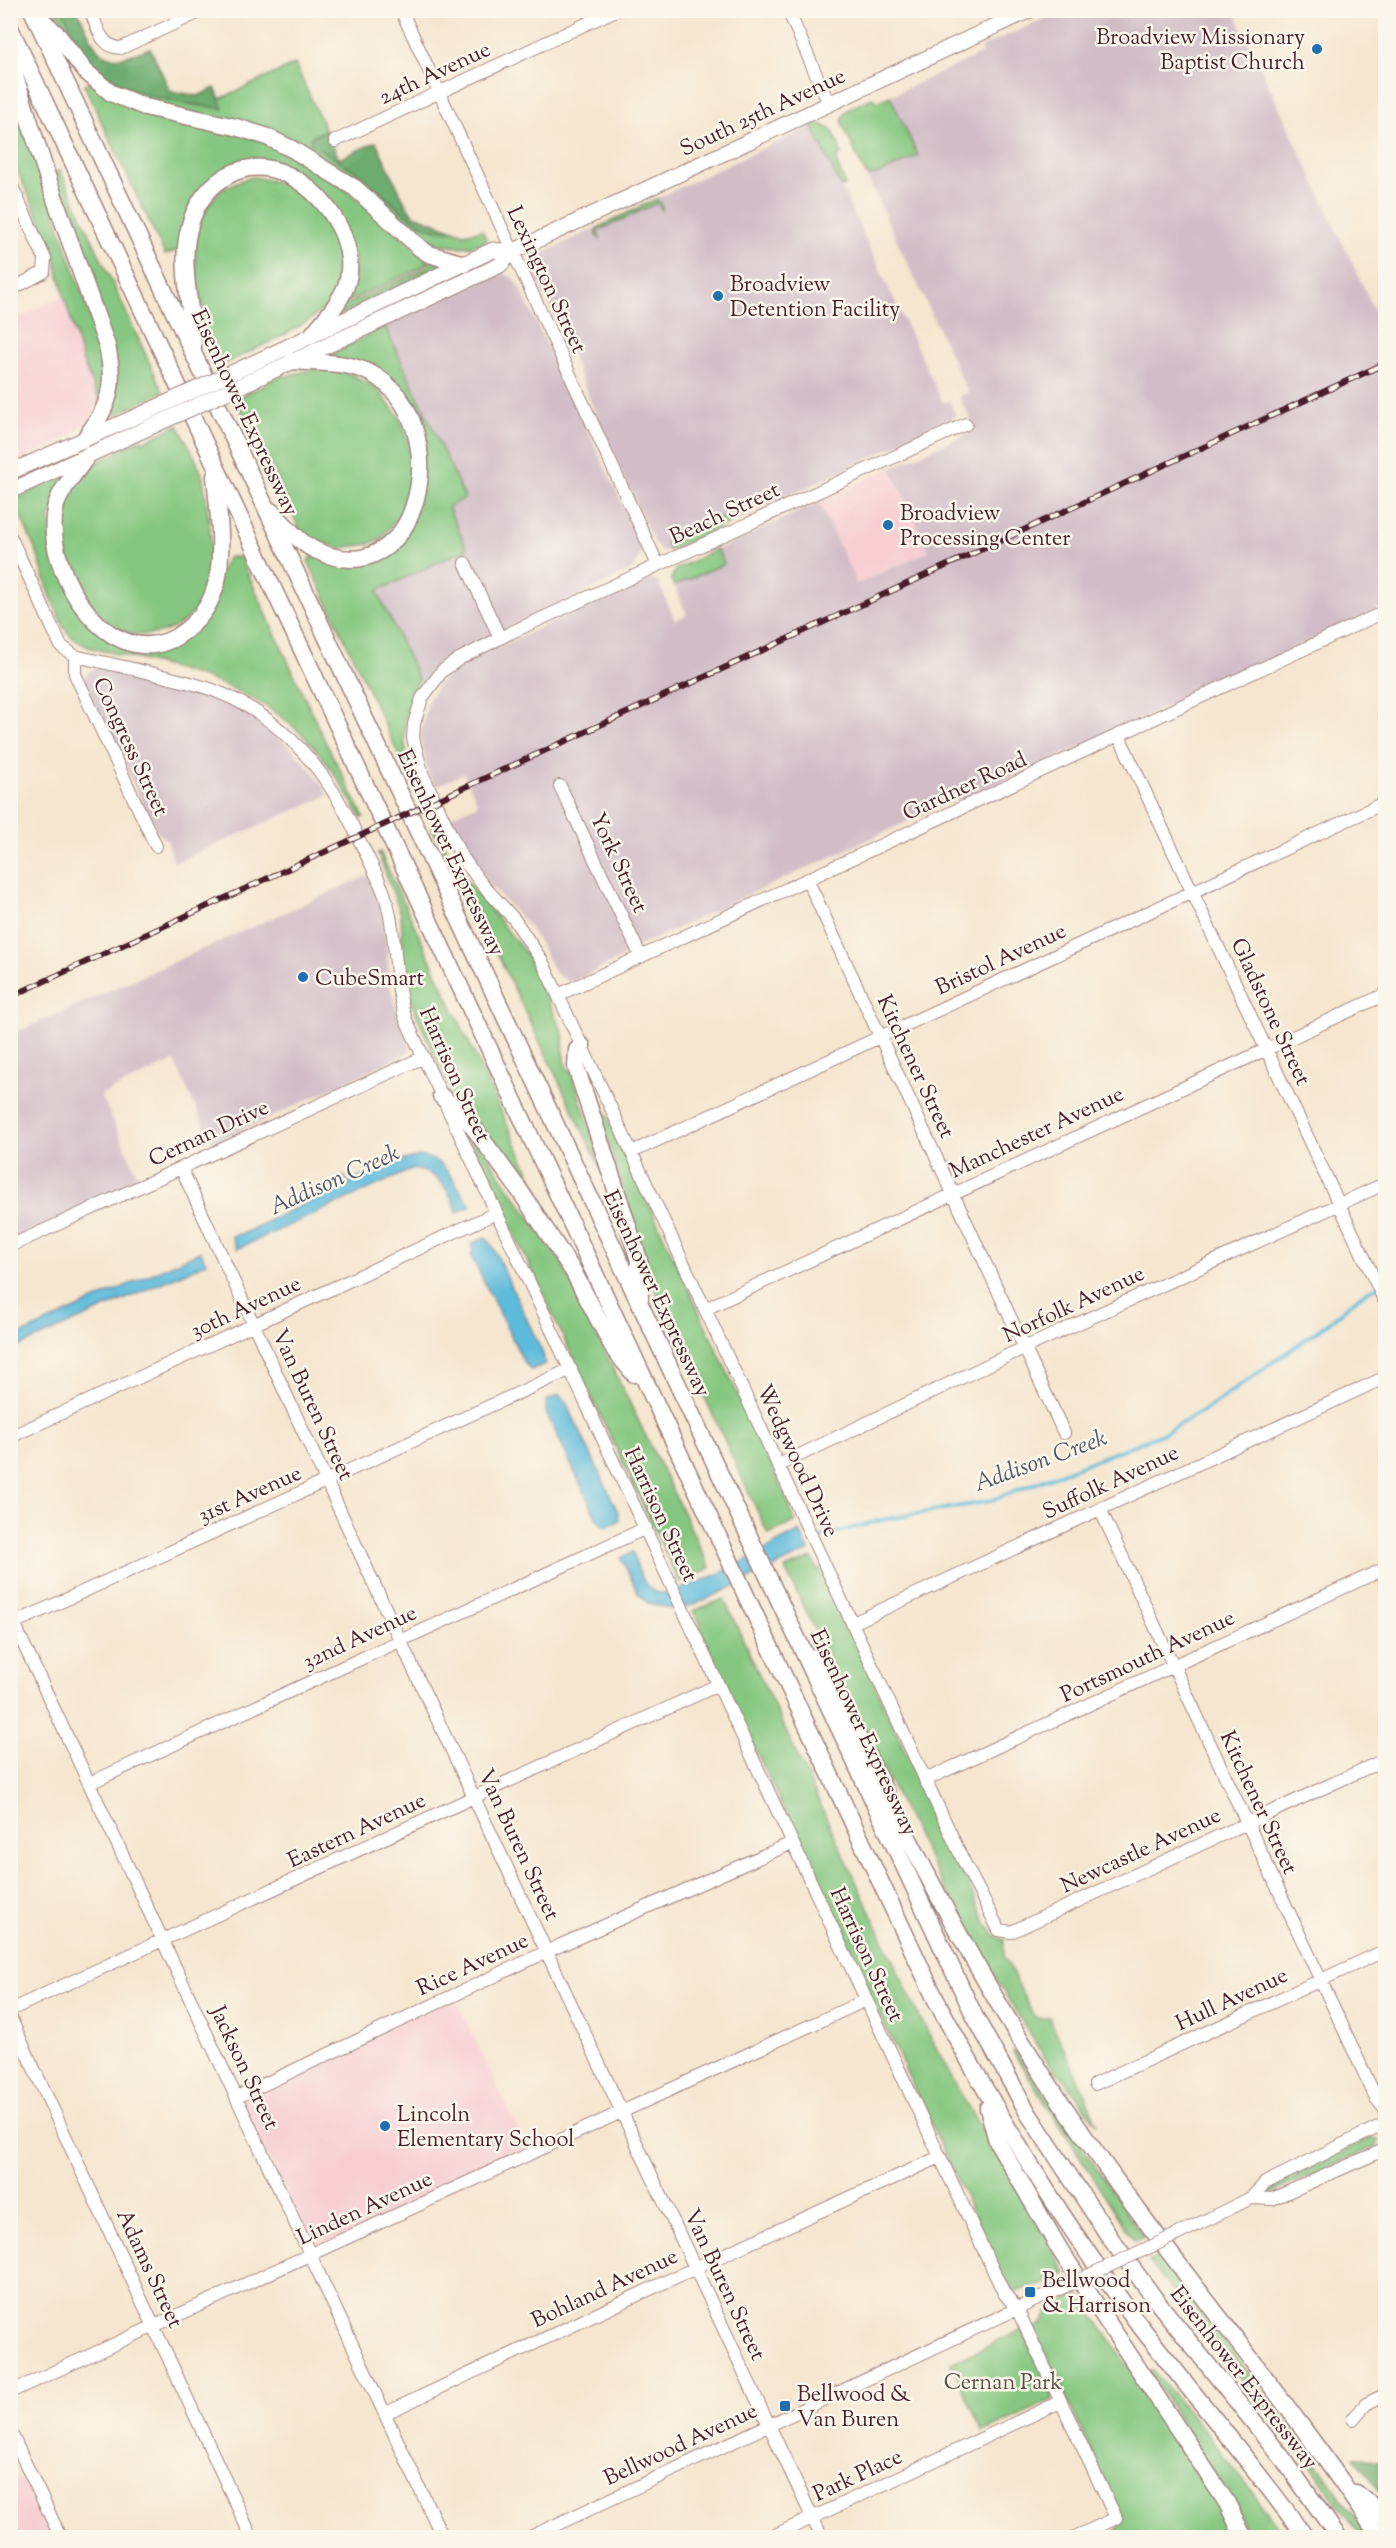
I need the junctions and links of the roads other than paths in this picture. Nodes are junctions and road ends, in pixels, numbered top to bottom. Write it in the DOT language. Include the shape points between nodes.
graph roads {
  1 [pos="32,10"];
  2 [pos="90,10"];
  3 [pos="204,10"];
  4 [pos="401,10"];
  5 [pos="616,10"];
  6 [pos="788,10"];
  7 [pos="1030,10"];
  8 [pos="10,28"];
  9 [pos="10,61"];
  10 [pos="439,93"];
  11 [pos="829,104"];
  12 [pos="335,141"];
  13 [pos="10,182"];
  14 [pos="512,252"];
  15 [pos="464,264"];
  16 [pos="10,290"];
  17 [pos="312,335"];
  18 [pos="194,354"];
  19 [pos="292,361"];
  20 [pos="252,372"];
  21 [pos="145,421"];
  22 [pos="966,424"];
  23 [pos="86,437"];
  24 [pos="88,455"];
  25 [pos="214,463"];
  26 [pos="10,472"];
  27 [pos="10,491"];
  28 [pos="264,504"];
  29 [pos="10,536"];
  30 [pos="465,563"];
  31 [pos="658,565"];
  32 [pos="1386,611"];
  33 [pos="500,638"];
  34 [pos="75,656"];
  35 [pos="1119,736"];
  36 [pos="560,786"];
  37 [pos="1386,802"];
  38 [pos="156,846"];
  39 [pos="808,881"];
  40 [pos="1192,892"];
  41 [pos="641,957"];
  42 [pos="1386,994"];
  43 [pos="558,995"];
  44 [pos="880,1036"];
  45 [pos="582,1046"];
  46 [pos="1266,1048"];
  47 [pos="423,1057"];
  48 [pos="441,1096"];
  49 [pos="632,1152"];
  50 [pos="181,1168"];
  51 [pos="1386,1183"];
  52 [pos="953,1192"];
  53 [pos="1340,1204"];
  54 [pos="496,1213"];
  55 [pos="10,1246"];
  56 [pos="1383,1299"];
  57 [pos="705,1308"];
  58 [pos="641,1309"];
  59 [pos="254,1326"];
  60 [pos="1025,1348"];
  61 [pos="571,1370"];
  62 [pos="1386,1377"];
  63 [pos="650,1393"];
  64 [pos="1064,1433"];
  65 [pos="10,1437"];
  66 [pos="779,1465"];
  67 [pos="327,1481"];
  68 [pos="1100,1509"];
  69 [pos="646,1528"];
  70 [pos="1386,1568"];
  71 [pos="12,1621"];
  72 [pos="853,1623"];
  73 [pos="400,1640"];
  74 [pos="801,1648"];
  75 [pos="1173,1666"];
  76 [pos="718,1685"];
  77 [pos="1386,1759"];
  78 [pos="925,1780"];
  79 [pos="90,1783"];
  80 [pos="475,1797"];
  81 [pos="1246,1823"];
  82 [pos="792,1843"];
  83 [pos="1011,1932"];
  84 [pos="163,1940"];
  85 [pos="1386,1950"];
  86 [pos="547,1951"];
  87 [pos="1320,1980"];
  88 [pos="866,2000"];
  89 [pos="10,2010"];
  90 [pos="10,2018"];
  91 [pos="1095,2084"];
  92 [pos="983,2090"];
  93 [pos="237,2097"];
  94 [pos="622,2111"];
  95 [pos="1386,2111"];
  96 [pos="1386,2123"];
  97 [pos="1386,2149"];
  98 [pos="940,2157"];
  99 [pos="1251,2198"];
  100 [pos="311,2254"];
  101 [pos="696,2268"];
  102 [pos="1017,2309"];
  103 [pos="155,2326"];
  104 [pos="10,2392"];
  105 [pos="1386,2394"];
  106 [pos="1060,2402"];
  107 [pos="386,2413"];
  108 [pos="1353,2419"];
  109 [pos="769,2425"];
  110 [pos="10,2431"];
  111 [pos="1346,2485"];
  112 [pos="813,2517"];
  113 [pos="1386,2517"];
  114 [pos="61,2538"];
  115 [pos="252,2538"];
  116 [pos="443,2538"];
  117 [pos="528,2538"];
  118 [pos="769,2538"];
  119 [pos="822,2538"];
  120 [pos="1072,2538"];
  121 [pos="1244,2538"];
  122 [pos="1306,2538"];
  123 [pos="1339,2538"];
  124 [pos="1380,2538"];
  1 -- 15 [label="highway" via="57,34 85,71 111,93 145,107 236,127 292,149 355,188 420,248"];
  1 -- 18 [label="highway, Eisenhower Expressway"];
  2 -- 3 [label="street" via="106,44 113,48 121,48"];
  4 -- 10 [label="street, Lexington Street"];
  5 -- 10 [label="street, 24th Avenue"];
  6 -- 11 [label="street"];
  7 -- 11 [label="main road, South 25th Avenue"];
  8 -- 25 [label="highway"];
  9 -- 23 [label="highway" via="112,369 105,407"];
  10 -- 12 [label="street, 24th Avenue"];
  10 -- 14 [label="street, Lexington Street"];
  11 -- 14 [label="main road, South 25th Avenue"];
  13 -- 16 [label="street" via="45,259 44,272"];
  14 -- 15 [label="main road, South 25th Avenue" via="493,250"];
  14 -- 19 [label="main road, South 25th Avenue" via="501,265"];
  14 -- 31 [label="street, Lexington Street"];
  15 -- 17 [label="main road, South 25th Avenue"];
  17 -- 18 [label="highway" via="346,286 349,256 344,238 307,187 282,172 248,169 234,172 212,186 198,202 189,228 185,247"];
  17 -- 20 [label="main road, South 25th Avenue"];
  18 -- 28 [label="highway, Eisenhower Expressway"];
  19 -- 20 [label="main road, South 25th Avenue"];
  19 -- 28 [label="highway" via="353,367 388,386 400,400 416,435 420,457 418,493 407,524 398,536 374,553 349,558 313,550"];
  20 -- 21 [label="main road, South 25th Avenue, bridge"];
  21 -- 23 [label="main road, South 25th Avenue"];
  21 -- 24 [label="main road, South 25th Avenue"];
  22 -- 31 [label="street, Beach Street"];
  23 -- 26 [label="main road, South 25th Avenue"];
  24 -- 25 [label="highway" via="57,504 55,537 59,561 70,588 93,620 114,636 138,644 156,643 184,632 204,614 211,600 220,554"];
  24 -- 27 [label="main road, South 25th Avenue"];
  25 -- 63 [label="highway"];
  28 -- 58 [label="highway, Eisenhower Expressway"];
  29 -- 34 [label="street, Congress Street" via="61,646"];
  30 -- 33 [label="street"];
  31 -- 33 [label="street, Beach Street"];
  32 -- 35 [label="street, Gardner Road"];
  33 -- 43 [label="street, Beach Street" via="450,664 435,678 417,710 415,752 460,854 528,938"];
  34 -- 38 [label="street, Congress Street" via="75,674"];
  34 -- 47 [label="street, Harrison Street" via="218,692 257,712 304,752 342,803 381,887 390,916 400,1002"];
  35 -- 39 [label="street, Gardner Road"];
  35 -- 40 [label="street, Gladstone Street"];
  36 -- 41 [label="street, York Street"];
  37 -- 40 [label="street, Bristol Avenue"];
  39 -- 41 [label="street, Gardner Road"];
  39 -- 44 [label="street, Kitchener Street"];
  40 -- 44 [label="street, Bristol Avenue"];
  40 -- 46 [label="street, Gladstone Street"];
  41 -- 43 [label="street, Gardner Road"];
  42 -- 46 [label="street, Manchester Avenue"];
  43 -- 45 [label="street, Wedgwood Drive"];
  44 -- 49 [label="street, Bristol Avenue"];
  44 -- 52 [label="street, Kitchener Street"];
  45 -- 49 [label="street, Wedgwood Drive"];
  45 -- 58 [label="highway" via="577,1050 576,1066 639,1260"];
  46 -- 52 [label="street, Manchester Avenue"];
  46 -- 53 [label="street, Gladstone Street"];
  47 -- 48 [label="street, Harrison Street"];
  47 -- 50 [label="street, Cernan Drive"];
  48 -- 54 [label="street, Harrison Street"];
  48 -- 63 [label="highway" via="468,1120 520,1191 573,1271 615,1351"];
  49 -- 57 [label="street, Wedgwood Drive"];
  50 -- 55 [label="street, Cernan Drive"];
  50 -- 59 [label="street, Van Buren Street"];
  51 -- 53 [label="street, Norfolk Avenue"];
  52 -- 57 [label="street, Manchester Avenue"];
  52 -- 60 [label="street, Kitchener Street"];
  53 -- 56 [label="street, Gladstone Street"];
  53 -- 60 [label="street, Norfolk Avenue"];
  54 -- 59 [label="street, 30th Avenue"];
  54 -- 61 [label="street, Harrison Street"];
  57 -- 66 [label="street, Wedgwood Drive"];
  58 -- 74 [label="highway, Eisenhower Expressway"];
  59 -- 65 [label="street, 30th Avenue"];
  59 -- 67 [label="street, Van Buren Street"];
  60 -- 64 [label="street, Kitchener Street"];
  60 -- 66 [label="street, Norfolk Avenue"];
  61 -- 67 [label="street, 31st Avenue"];
  61 -- 69 [label="street, Harrison Street"];
  62 -- 68 [label="street, Suffolk Avenue"];
  63 -- 92 [label="highway" via="935,1998"];
  66 -- 72 [label="street, Wedgwood Drive"];
  67 -- 71 [label="street, 31st Avenue"];
  67 -- 73 [label="street, Van Buren Street"];
  68 -- 72 [label="street, Suffolk Avenue"];
  68 -- 75 [label="street, Kitchener Street"];
  69 -- 73 [label="street, 32nd Avenue"];
  69 -- 76 [label="street, Harrison Street"];
  70 -- 75 [label="street, Portsmouth Avenue"];
  71 -- 79 [label="street, Jackson Street"];
  72 -- 78 [label="street, Wedgwood Drive"];
  73 -- 79 [label="street, 32nd Avenue"];
  73 -- 80 [label="street, Van Buren Street"];
  74 -- 111 [label="highway" via="828,1675 976,1966 1033,2059 1152,2229"];
  74 -- 123 [label="highway, Eisenhower Expressway" via="974,2015 1028,2113 1117,2248 1284,2460"];
  75 -- 78 [label="street, Portsmouth Avenue"];
  75 -- 81 [label="street, Kitchener Street"];
  76 -- 80 [label="street, Eastern Avenue"];
  76 -- 82 [label="street, Harrison Street"];
  77 -- 81 [label="street, Newcastle Avenue"];
  78 -- 83 [label="street, Wedgwood Drive" via="994,1924"];
  79 -- 84 [label="street, Jackson Street"];
  80 -- 84 [label="street, Eastern Avenue"];
  80 -- 86 [label="street, Van Buren Street"];
  81 -- 83 [label="street, Newcastle Avenue"];
  81 -- 87 [label="street, Kitchener Street"];
  82 -- 86 [label="street, Rice Avenue"];
  82 -- 88 [label="street, Harrison Street"];
  84 -- 89 [label="street, Eastern Avenue"];
  84 -- 93 [label="street, Jackson Street"];
  85 -- 87 [label="street, Hull Avenue"];
  86 -- 93 [label="street, Rice Avenue"];
  86 -- 94 [label="street, Van Buren Street"];
  87 -- 91 [label="street, Hull Avenue"];
  87 -- 95 [label="street, Kitchener Street" via="1376,2098"];
  88 -- 94 [label="street, Linden Avenue"];
  88 -- 98 [label="street, Harrison Street"];
  90 -- 103 [label="street, Adams Street"];
  92 -- 121 [label="highway" via="997,2140 1017,2177 1083,2286 1227,2503"];
  92 -- 122 [label="highway" via="1096,2266 1253,2464"];
  93 -- 100 [label="street, Jackson Street"];
  94 -- 100 [label="street, Linden Avenue"];
  94 -- 101 [label="street, Van Buren Street"];
  96 -- 99 [label="street" via="1265,2183"];
  97 -- 99 [label="street" via="1272,2199"];
  98 -- 101 [label="street, Bohland Avenue"];
  98 -- 102 [label="street, Harrison Street" via="1004,2293"];
  99 -- 102 [label="street, Bellwood Avenue, bridge"];
  100 -- 103 [label="street, Linden Avenue"];
  100 -- 107 [label="street, Jackson Street"];
  101 -- 107 [label="street, Bohland Avenue"];
  101 -- 109 [label="street, Van Buren Street"];
  102 -- 106 [label="street, Harrison Street"];
  102 -- 109 [label="street, Bellwood Avenue"];
  103 -- 104 [label="street, Linden Avenue"];
  103 -- 115 [label="street, Adams Street"];
  105 -- 108 [label="street" via="1366,2404"];
  106 -- 112 [label="street, Park Place"];
  106 -- 120 [label="street, Harrison Street" via="1116,2518"];
  107 -- 116 [label="street, Jackson Street"];
  109 -- 112 [label="street, Van Buren Street"];
  109 -- 117 [label="street, Bellwood Avenue"];
  110 -- 114 [label="street"];
  111 -- 113 [label="highway"];
  111 -- 124 [label="highway"];
  112 -- 118 [label="street, Park Place"];
  112 -- 119 [label="street, Van Buren Street"];
}
